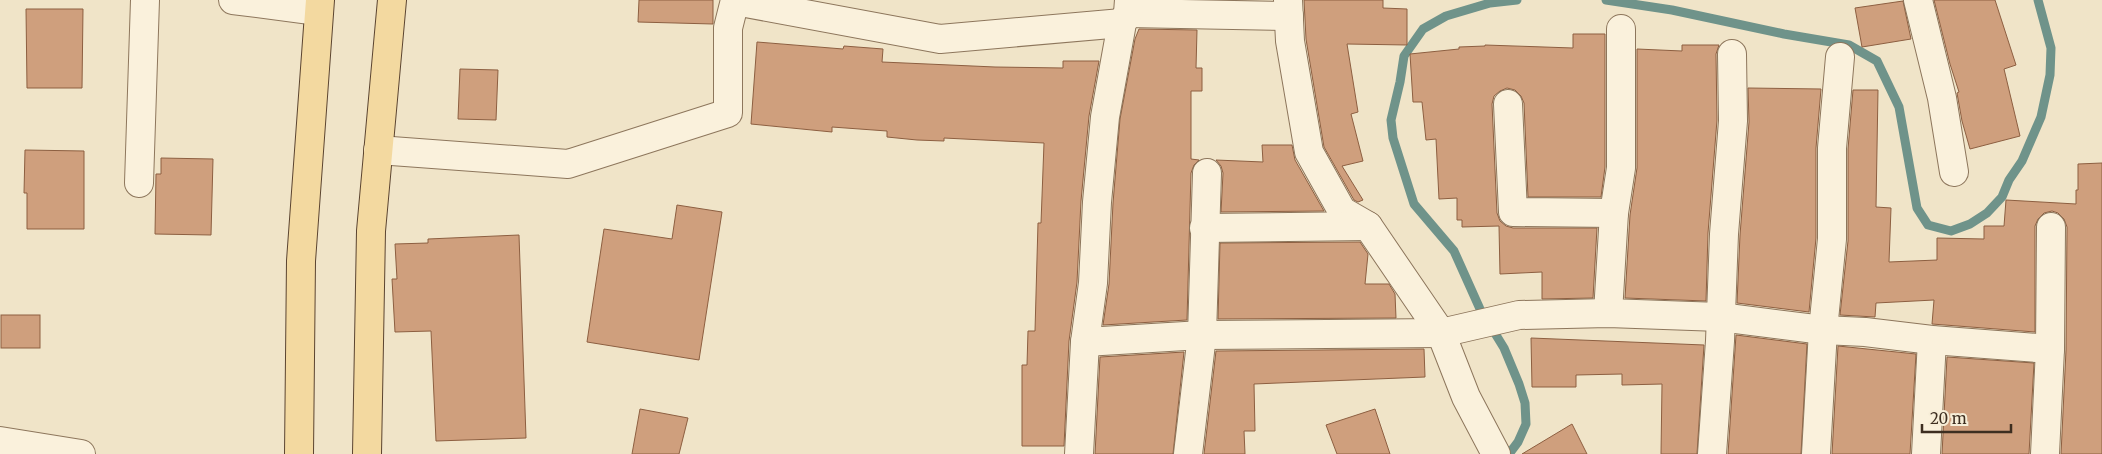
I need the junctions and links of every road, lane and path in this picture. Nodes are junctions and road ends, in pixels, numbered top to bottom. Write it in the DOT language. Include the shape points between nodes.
graph roads {
  1 [pos="145,0"];
  2 [pos="233,0"];
  3 [pos="392,0"];
  4 [pos="735,0"];
  5 [pos="1918,0"];
  6 [pos="319,5"];
  7 [pos="1289,8"];
  8 [pos="1127,12"];
  9 [pos="1622,29"];
  10 [pos="1732,54"];
  11 [pos="1840,57"];
  12 [pos="1508,104"];
  13 [pos="378,150"];
  14 [pos="1954,172"];
  15 [pos="1207,173"];
  16 [pos="139,182"];
  17 [pos="1614,213"];
  18 [pos="1368,226"];
  19 [pos="2052,227"];
  20 [pos="1204,228"];
  21 [pos="1608,313"];
  22 [pos="1720,317"];
  23 [pos="1823,330"];
  24 [pos="1441,333"];
  25 [pos="1202,335"];
  26 [pos="1932,340"];
  27 [pos="1085,342"];
  28 [pos="2050,349"];
  29 [pos="0,441"];
  30 [pos="81,454"];
  31 [pos="299,454"];
  32 [pos="367,454"];
  33 [pos="1079,454"];
  34 [pos="1188,454"];
  35 [pos="1496,454"];
  36 [pos="1712,454"];
  37 [pos="1816,454"];
  38 [pos="1926,454"];
  39 [pos="2045,454"];
  1 -- 16 [label="street"];
  2 -- 6 [label="street"];
  3 -- 13 [label="main road"];
  4 -- 8 [label="street" via="940,39"];
  4 -- 13 [label="street" via="728,28 728,112 568,164"];
  5 -- 14 [label="street" via="1942,98"];
  6 -- 31 [label="main road" via="301,261"];
  7 -- 8 [label="street"];
  7 -- 18 [label="street" via="1290,41 1309,152 1342,211"];
  8 -- 27 [label="street" via="1105,118 1093,283"];
  9 -- 17 [label="street" via="1621,168"];
  10 -- 22 [label="street" via="1733,121"];
  11 -- 23 [label="street" via="1832,148 1832,239"];
  12 -- 17 [label="street" via="1512,212"];
  13 -- 32 [label="main road" via="371,231"];
  15 -- 20 [label="street"];
  17 -- 21 [label="street"];
  18 -- 20 [label="street"];
  18 -- 24 [label="street"];
  19 -- 28 [label="street"];
  20 -- 25 [label="street"];
  21 -- 22 [label="street"];
  21 -- 24 [label="street" via="1519,315"];
  22 -- 23 [label="street"];
  22 -- 36 [label="street"];
  23 -- 26 [label="street"];
  23 -- 37 [label="street"];
  24 -- 25 [label="street"];
  24 -- 35 [label="street" via="1466,397"];
  25 -- 27 [label="street"];
  25 -- 34 [label="street"];
  26 -- 28 [label="street"];
  26 -- 38 [label="street"];
  27 -- 33 [label="street"];
  28 -- 39 [label="street"];
  29 -- 30 [label="street"];
}
